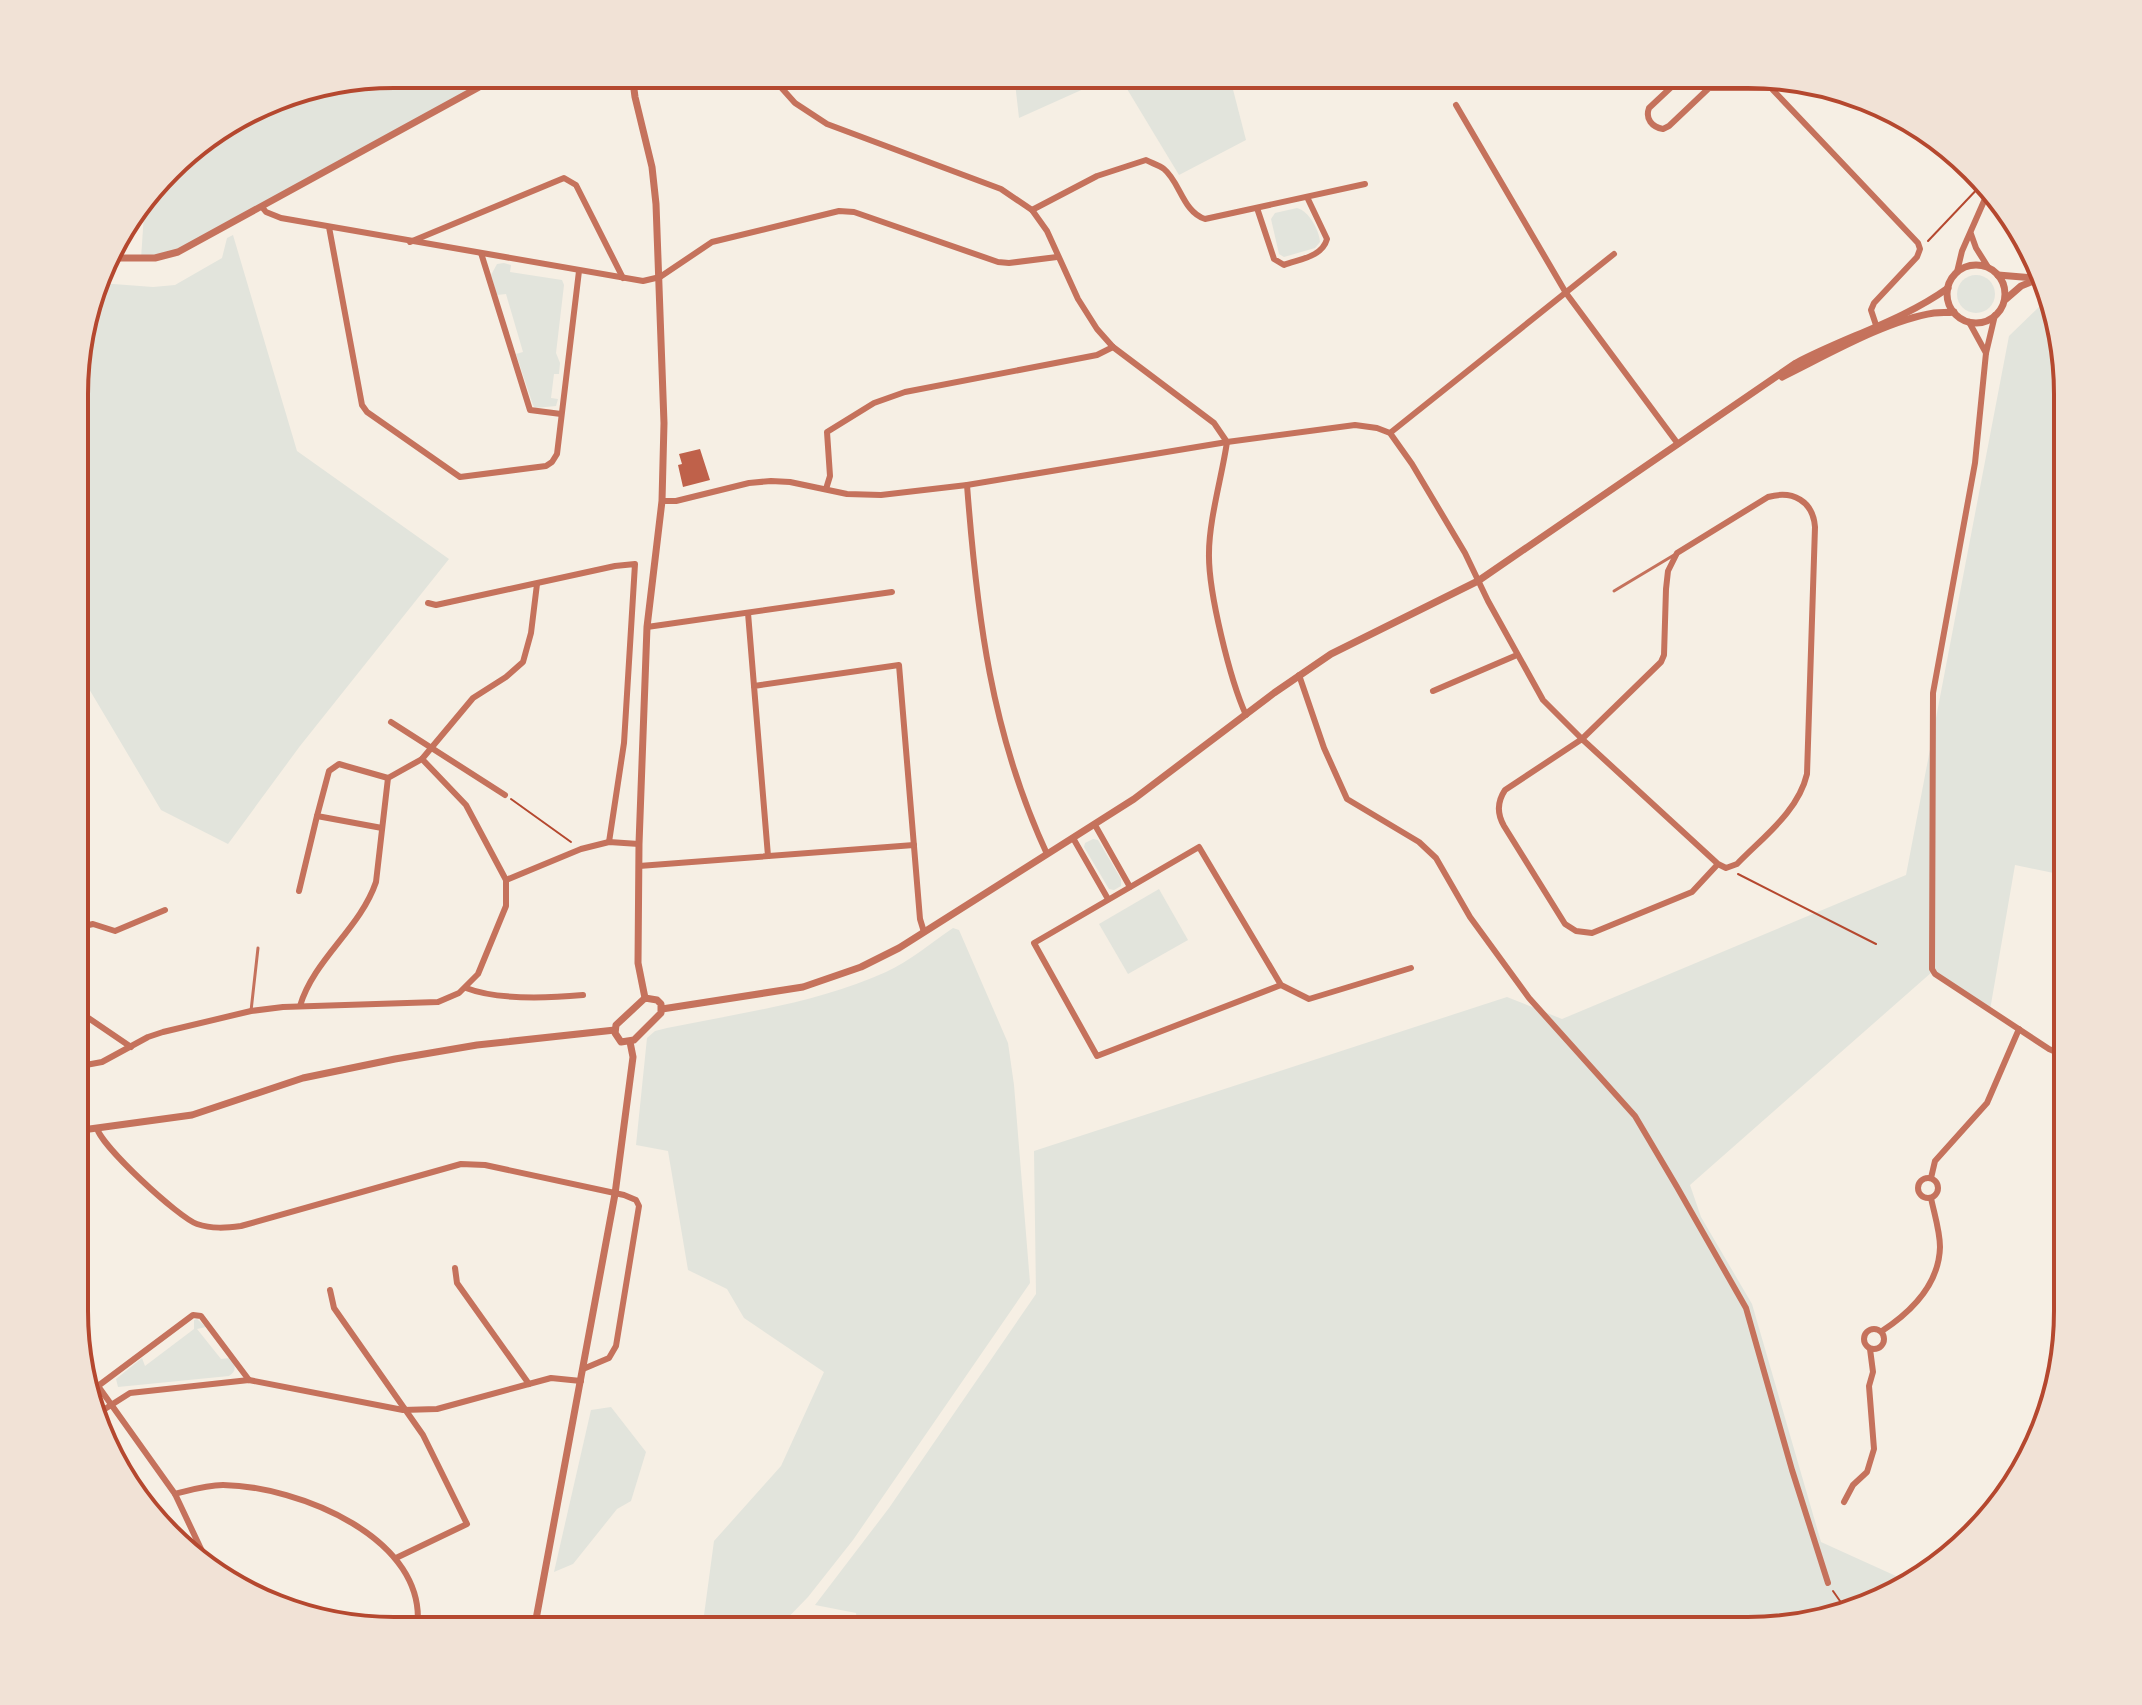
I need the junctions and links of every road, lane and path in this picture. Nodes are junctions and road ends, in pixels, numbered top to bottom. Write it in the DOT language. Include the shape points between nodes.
graph roads {
  1 [pos="478,88"];
  2 [pos="634,88"];
  3 [pos="780,88"];
  4 [pos="1670,88"];
  5 [pos="1709,88"];
  6 [pos="1748,88"];
  7 [pos="1774,90"];
  8 [pos="1456,105"];
  9 [pos="1365,184"];
  10 [pos="1977,191"];
  11 [pos="1307,197"];
  12 [pos="1985,200"];
  13 [pos="262,207"];
  14 [pos="1257,208"];
  15 [pos="1032,210"];
  16 [pos="329,227"];
  17 [pos="1971,234"];
  18 [pos="1928,241"];
  19 [pos="410,242"];
  20 [pos="481,253"];
  21 [pos="1614,254"];
  22 [pos="1057,257"];
  23 [pos="120,258"];
  24 [pos="1988,267"];
  25 [pos="579,271"];
  26 [pos="1957,272"];
  27 [pos="1998,275"];
  28 [pos="660,277"];
  29 [pos="2031,277"];
  30 [pos="623,278"];
  31 [pos="2033,281"];
  32 [pos="1948,288"];
  33 [pos="1566,293"];
  34 [pos="2004,301"];
  35 [pos="1954,312"];
  36 [pos="1995,315"];
  37 [pos="1969,322"];
  38 [pos="1877,328"];
  39 [pos="1113,347"];
  40 [pos="1986,353"];
  41 [pos="561,414"];
  42 [pos="1390,433"];
  43 [pos="1227,442"];
  44 [pos="1678,444"];
  45 [pos="967,485"];
  46 [pos="826,489"];
  47 [pos="662,501"];
  48 [pos="1677,553"];
  49 [pos="1478,581"];
  50 [pos="537,584"];
  51 [pos="1614,591"];
  52 [pos="892,592"];
  53 [pos="428,603"];
  54 [pos="748,613"];
  55 [pos="647,627"];
  56 [pos="1517,655"];
  57 [pos="1299,675"];
  58 [pos="754,686"];
  59 [pos="1433,691"];
  60 [pos="1246,715"];
  61 [pos="391,722"];
  62 [pos="1582,739"];
  63 [pos="432,748"];
  64 [pos="422,759"];
  65 [pos="388,778"];
  66 [pos="505,795"];
  67 [pos="317,816"];
  68 [pos="1095,825"];
  69 [pos="382,828"];
  70 [pos="1073,838"];
  71 [pos="572,842"];
  72 [pos="609,842"];
  73 [pos="639,844"];
  74 [pos="914,845"];
  75 [pos="1047,854"];
  76 [pos="768,856"];
  77 [pos="1718,864"];
  78 [pos="639,866"];
  79 [pos="1726,868"];
  80 [pos="506,880"];
  81 [pos="1130,887"];
  82 [pos="299,891"];
  83 [pos="1108,899"];
  84 [pos="165,910"];
  85 [pos="88,925"];
  86 [pos="924,932"];
  87 [pos="1876,944"];
  88 [pos="258,948"];
  89 [pos="1411,968"];
  90 [pos="1281,985"];
  91 [pos="466,988"];
  92 [pos="583,995"];
  93 [pos="645,998"];
  94 [pos="300,1006"];
  95 [pos="662,1009"];
  96 [pos="251,1011"];
  97 [pos="88,1018"];
  98 [pos="2019,1029"];
  99 [pos="615,1030"];
  100 [pos="630,1042"];
  101 [pos="131,1047"];
  102 [pos="2054,1051"];
  103 [pos="88,1065"];
  104 [pos="97,1128"];
  105 [pos="88,1129"];
  106 [pos="1931,1178"];
  107 [pos="615,1194"];
  108 [pos="1931,1198"];
  109 [pos="455,1268"];
  110 [pos="330,1290"];
  111 [pos="1882,1331"];
  112 [pos="1870,1349"];
  113 [pos="583,1369"];
  114 [pos="249,1380"];
  115 [pos="581,1381"];
  116 [pos="529,1384"];
  117 [pos="98,1386"];
  118 [pos="112,1404"];
  119 [pos="104,1409"];
  120 [pos="403,1410"];
  121 [pos="175,1494"];
  122 [pos="1844,1502"];
  123 [pos="195,1543"];
  124 [pos="396,1558"];
  125 [pos="1828,1583"];
  126 [pos="1841,1603"];
  127 [pos="418,1617"];
  128 [pos="536,1617"];
  1 -- 13 [label="street"];
  2 -- 28 [label="street" via="652,167"];
  3 -- 15 [label="street" via="827,124 1001,189"];
  4 -- 5 [label="street" via="1649,108 1656,128 1663,129"];
  5 -- 6 [label="street"];
  7 -- 38 [label="street" via="1918,243 1920,253 1874,303"];
  8 -- 33 [label="street"];
  9 -- 11 [label="street"];
  10 -- 18 [label="path"];
  11 -- 14 [label="street"];
  11 -- 14 [label="street" via="1326,244 1321,251 1284,265 1274,259"];
  12 -- 17 [label="street"];
  13 -- 16 [label="street" via="273,215"];
  13 -- 23 [label="street" via="178,252"];
  14 -- 15 [label="street" via="1205,219 1197,216 1165,170 1146,160 1097,176"];
  15 -- 22 [label="street"];
  16 -- 19 [label="street"];
  16 -- 41 [label="street" via="367,412 460,477 546,466 557,454"];
  17 -- 24 [label="street"];
  17 -- 26 [label="street"];
  19 -- 20 [label="street"];
  19 -- 30 [label="street" via="564,178 576,185"];
  20 -- 25 [label="street"];
  20 -- 41 [label="street" via="530,410"];
  21 -- 33 [label="street"];
  22 -- 28 [label="street" via="998,262 839,211 712,242"];
  22 -- 39 [label="street" via="1078,299"];
  24 -- 26 [label="street" via="1972,265"];
  24 -- 27 [label="street"];
  25 -- 30 [label="street"];
  25 -- 41 [label="street"];
  26 -- 32 [label="street"];
  27 -- 29 [label="street"];
  27 -- 34 [label="street"];
  28 -- 30 [label="street"];
  28 -- 47 [label="street"];
  31 -- 34 [label="street"];
  32 -- 35 [label="street"];
  32 -- 38 [label="street"];
  33 -- 42 [label="street"];
  33 -- 44 [label="street"];
  34 -- 36 [label="street"];
  35 -- 37 [label="street"];
  35 -- 38 [label="street"];
  36 -- 37 [label="street"];
  36 -- 40 [label="street"];
  37 -- 40 [label="street"];
  38 -- 44 [label="street" via="1762,387"];
  39 -- 43 [label="street" via="1214,423"];
  39 -- 46 [label="street" via="1097,355 874,403 827,432"];
  40 -- 98 [label="street" via="1975,463 1933,693 1932,972"];
  42 -- 43 [label="street" via="1355,425"];
  42 -- 49 [label="street"];
  43 -- 45 [label="street"];
  43 -- 60 [label="street" via="1208,550"];
  44 -- 49 [label="street"];
  45 -- 46 [label="street" via="881,495"];
  45 -- 75 [label="street" via="990,678 1007,753"];
  46 -- 47 [label="street" via="771,481"];
  47 -- 55 [label="street"];
  48 -- 51 [label="lane"];
  48 -- 62 [label="street" via="1668,571 1661,662"];
  48 -- 79 [label="street" via="1768,497 1787,493 1801,499 1814,517 1806,782 1788,813 1737,864"];
  49 -- 56 [label="street"];
  49 -- 57 [label="street"];
  50 -- 53 [label="street"];
  50 -- 63 [label="street" via="523,662 473,698"];
  50 -- 72 [label="street" via="635,564 624,743"];
  52 -- 54 [label="street"];
  54 -- 55 [label="street"];
  54 -- 58 [label="street"];
  55 -- 73 [label="street"];
  56 -- 59 [label="street"];
  56 -- 62 [label="street" via="1543,700"];
  57 -- 60 [label="street"];
  57 -- 125 [label="street" via="1347,799 1429,849 1529,998 1635,1116 1677,1187 1746,1308"];
  58 -- 74 [label="street" via="899,665"];
  58 -- 76 [label="street"];
  60 -- 68 [label="street"];
  61 -- 63 [label="street"];
  62 -- 77 [label="street"];
  62 -- 77 [label="street" via="1505,790 1499,809 1504,826 1567,926 1588,934 1621,922 1692,892"];
  63 -- 64 [label="street"];
  63 -- 66 [label="street"];
  64 -- 65 [label="street"];
  64 -- 80 [label="street" via="466,805"];
  65 -- 67 [label="street" via="333,766"];
  65 -- 69 [label="street"];
  66 -- 71 [label="path"];
  67 -- 69 [label="street"];
  67 -- 82 [label="street"];
  68 -- 70 [label="street"];
  68 -- 81 [label="street"];
  69 -- 94 [label="street" via="372,893 310,979"];
  70 -- 75 [label="street"];
  70 -- 83 [label="street"];
  72 -- 73 [label="street"];
  72 -- 80 [label="street"];
  73 -- 78 [label="street"];
  74 -- 76 [label="street"];
  74 -- 86 [label="street"];
  75 -- 86 [label="street"];
  76 -- 78 [label="street"];
  77 -- 79 [label="street"];
  78 -- 93 [label="street" via="638,963"];
  79 -- 87 [label="path"];
  80 -- 91 [label="street" via="506,906 478,974"];
  81 -- 83 [label="street"];
  81 -- 90 [label="street" via="1199,847"];
  83 -- 90 [label="street" via="1034,943 1097,1056"];
  84 -- 85 [label="street" via="115,931"];
  86 -- 95 [label="street" via="861,967 821,981"];
  88 -- 96 [label="lane"];
  89 -- 90 [label="street" via="1309,999"];
  91 -- 92 [label="street" via="481,994"];
  91 -- 94 [label="street" via="438,1002"];
  93 -- 95 [label="street" via="654,998"];
  93 -- 99 [label="street"];
  94 -- 96 [label="street"];
  95 -- 100 [label="street"];
  96 -- 101 [label="street" via="163,1032"];
  97 -- 101 [label="street"];
  98 -- 102 [label="street"];
  98 -- 106 [label="street" via="1987,1103 1935,1161"];
  99 -- 100 [label="street" via="621,1042"];
  99 -- 104 [label="street" via="395,1059 303,1078 192,1115"];
  100 -- 107 [label="street" via="633,1057"];
  101 -- 103 [label="street"];
  104 -- 105 [label="street"];
  104 -- 107 [label="street" via="121,1159 181,1215 213,1228 241,1226 461,1164"];
  106 -- 108 [label="street" via="1938,1186"];
  106 -- 108 [label="street" via="1920,1181 1918,1189"];
  107 -- 113 [label="street"];
  107 -- 113 [label="street" via="636,1200 639,1206 616,1346 609,1358"];
  108 -- 111 [label="street" via="1940,1247 1932,1280 1916,1304"];
  109 -- 116 [label="street" via="457,1283"];
  110 -- 120 [label="street" via="334,1308"];
  111 -- 112 [label="street" via="1882,1346"];
  111 -- 112 [label="street" via="1866,1332 1864,1343"];
  112 -- 122 [label="street" via="1874,1449 1867,1472"];
  113 -- 115 [label="street"];
  114 -- 117 [label="street" via="201,1316 193,1315"];
  114 -- 118 [label="street" via="130,1393"];
  114 -- 120 [label="street"];
  115 -- 116 [label="street" via="558,1377"];
  115 -- 128 [label="street"];
  116 -- 120 [label="street" via="437,1409"];
  117 -- 118 [label="street"];
  118 -- 119 [label="street"];
  118 -- 121 [label="street"];
  120 -- 124 [label="street" via="423,1435 467,1524"];
  121 -- 123 [label="street"];
  121 -- 124 [label="street" via="223,1485 280,1494 347,1519"];
  124 -- 127 [label="street"];
  125 -- 126 [label="path"];
}
